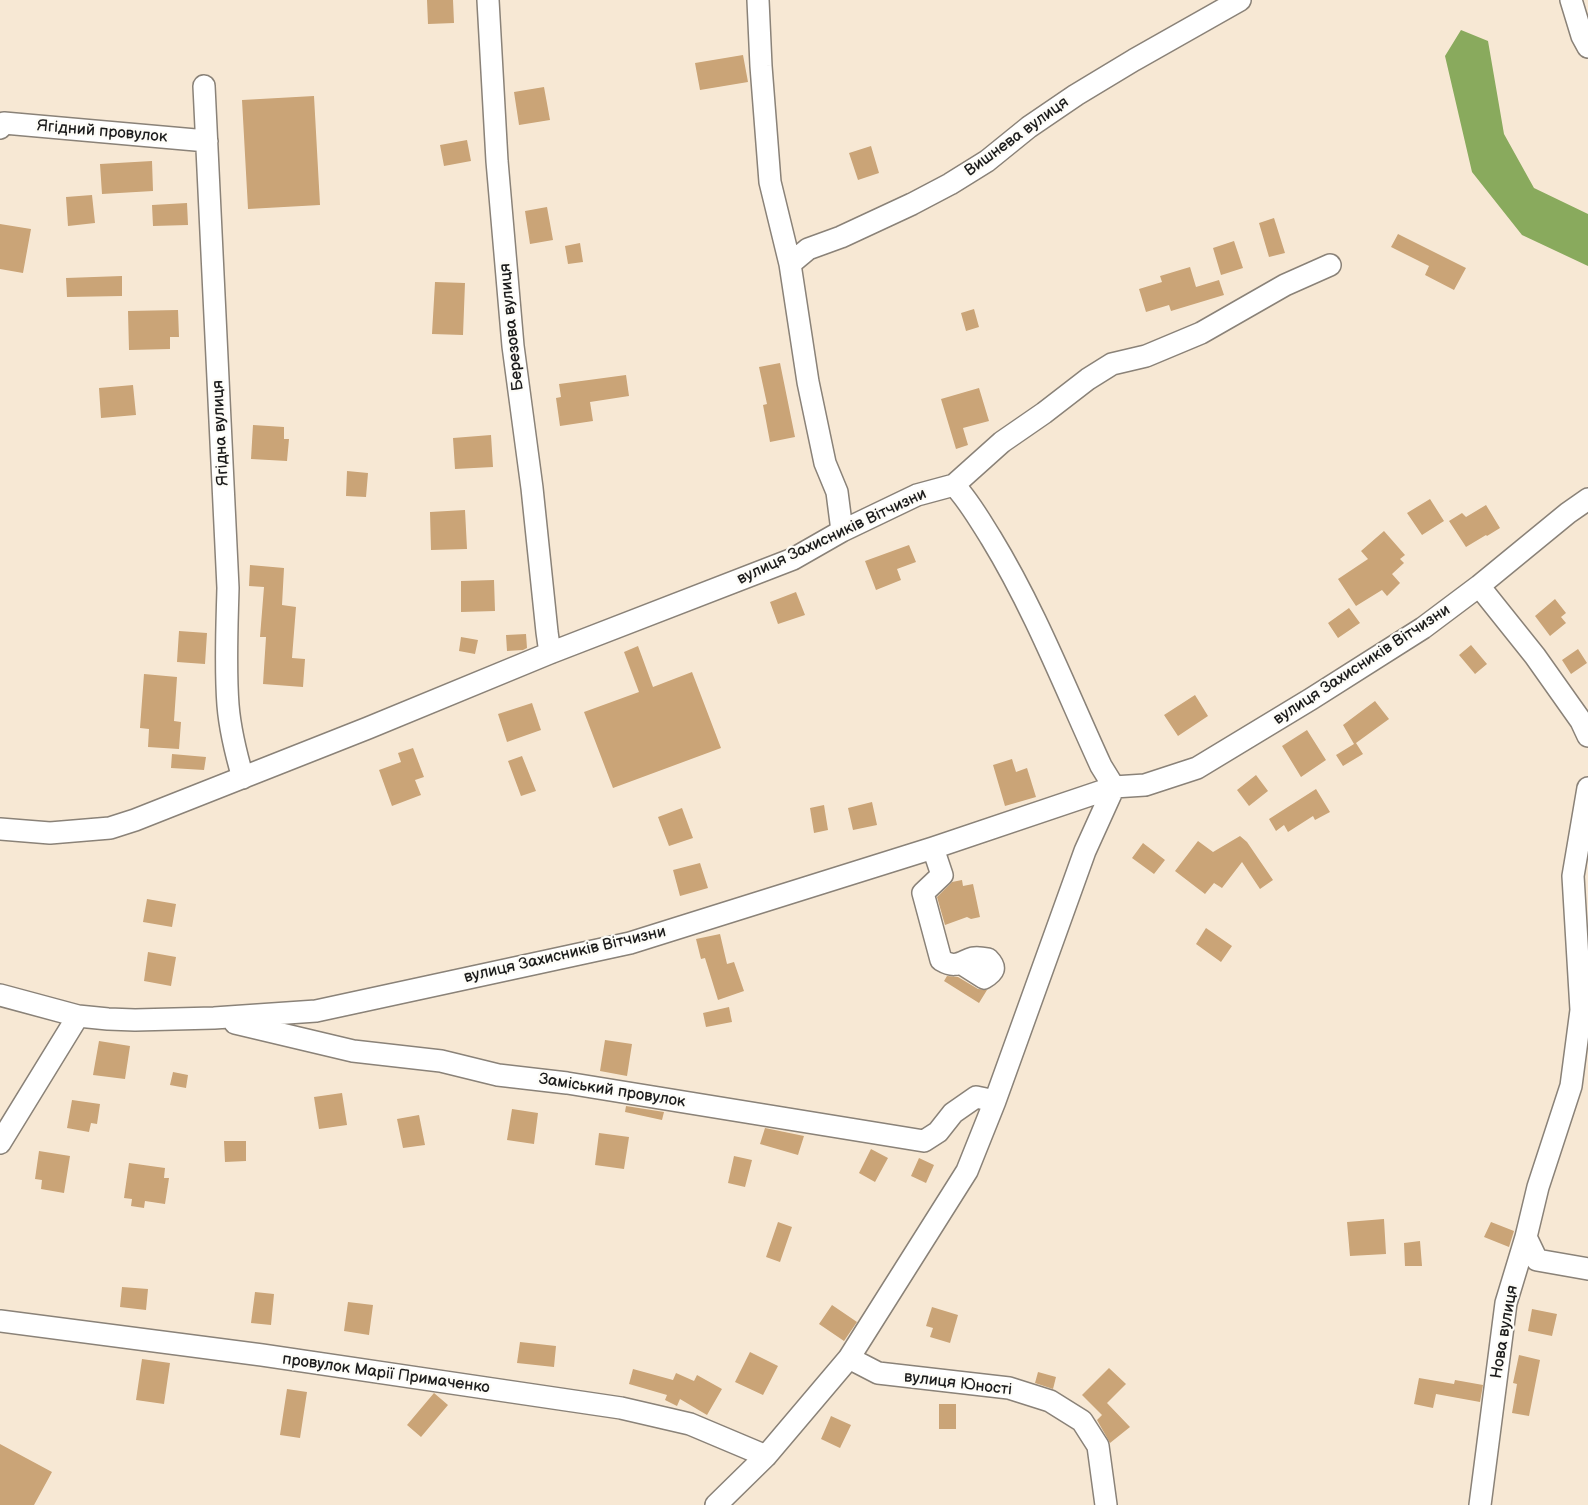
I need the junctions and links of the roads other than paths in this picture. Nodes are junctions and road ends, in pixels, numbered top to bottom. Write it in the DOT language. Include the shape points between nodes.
graph roads {
  1 [pos="488,0"];
  2 [pos="758,0"];
  3 [pos="1240,0"];
  4 [pos="1571,0"];
  5 [pos="1588,47"];
  6 [pos="204,86"];
  7 [pos="0,128"];
  8 [pos="207,141"];
  9 [pos="790,264"];
  10 [pos="1330,265"];
  11 [pos="954,485"];
  12 [pos="1588,499"];
  13 [pos="842,531"];
  14 [pos="1479,586"];
  15 [pos="550,653"];
  16 [pos="1588,736"];
  17 [pos="243,778"];
  18 [pos="1114,787"];
  19 [pos="1588,788"];
  20 [pos="0,829"];
  21 [pos="933,848"];
  22 [pos="962,964"];
  23 [pos="0,995"];
  24 [pos="78,1016"];
  25 [pos="214,1018"];
  26 [pos="995,1101"];
  27 [pos="0,1143"];
  28 [pos="1526,1237"];
  29 [pos="1588,1269"];
  30 [pos="0,1322"];
  31 [pos="849,1358"];
  32 [pos="766,1456"];
  33 [pos="716,1505"];
  34 [pos="1106,1505"];
  35 [pos="1480,1505"];
  1 -- 15 [label="street, Березова вулиця" via="513,346"];
  2 -- 9 [label="street" via="770,182"];
  3 -- 9 [label="street, Вишнева вулиця" via="1076,95 950,184 808,249"];
  4 -- 5 [label="street"];
  6 -- 8 [label="street, Ягідна вулиця"];
  7 -- 8 [label="street, Ягідний провулок" via="4,123"];
  8 -- 17 [label="street, Ягідна вулиця" via="228,588 228,704"];
  9 -- 13 [label="street" via="808,382 825,463 837,492"];
  10 -- 11 [label="street, вулиця Захисників Вітчизни" via="1285,285 1202,333 1146,356 1112,364 1002,442"];
  11 -- 13 [label="street, вулиця Захисників Вітчизни" via="917,495"];
  11 -- 18 [label="street" via="966,497 1006,563"];
  12 -- 14 [label="street, вулиця Захисників Вітчизни"];
  13 -- 15 [label="street, вулиця Захисників Вітчизни" via="793,559"];
  14 -- 16 [label="street" via="1535,656"];
  14 -- 18 [label="street, вулиця Захисників Вітчизни" via="1423,628 1197,768 1145,785"];
  15 -- 17 [label="street, вулиця Захисників Вітчизни"];
  17 -- 20 [label="street, вулиця Захисників Вітчизни" via="110,828 50,833"];
  18 -- 21 [label="street, вулиця Захисників Вітчизни"];
  18 -- 26 [label="street" via="1085,851"];
  19 -- 28 [label="street, Нова вулиця" via="1573,876 1581,1010 1572,1086 1538,1187"];
  21 -- 22 [label="street" via="942,875 922,893 941,960"];
  21 -- 25 [label="street, вулиця Захисників Вітчизни" via="630,943 316,1011"];
  23 -- 24 [label="street, вулиця Захисників Вітчизни"];
  24 -- 25 [label="street, вулиця Захисників Вітчизни" via="135,1020"];
  24 -- 27 [label="street"];
  25 -- 26 [label="street, Заміський провулок" via="353,1051 441,1061 498,1075 924,1141 976,1097"];
  26 -- 31 [label="street" via="967,1171"];
  28 -- 29 [label="street" via="1538,1260"];
  28 -- 35 [label="street, Нова вулиця" via="1506,1303"];
  30 -- 32 [label="street, провулок Марії Примаченко" via="262,1355 621,1408 690,1424"];
  31 -- 32 [label="street"];
  31 -- 34 [label="street, вулиця Юності" via="878,1374 1008,1388 1050,1401 1082,1421 1098,1446"];
  32 -- 33 [label="street"];
}
